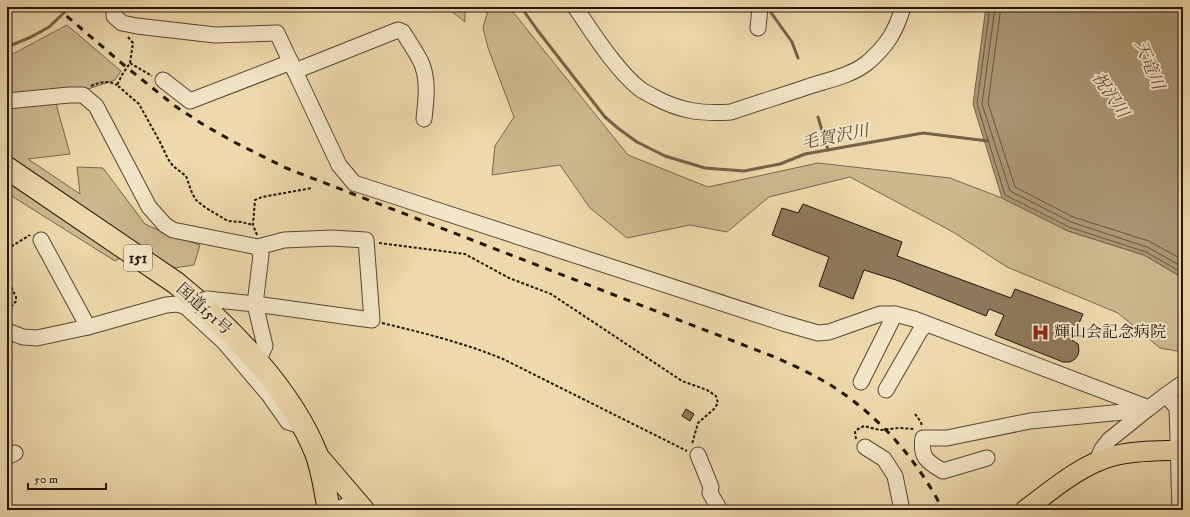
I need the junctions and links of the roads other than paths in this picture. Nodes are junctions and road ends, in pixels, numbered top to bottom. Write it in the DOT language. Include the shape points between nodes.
graph roads {
  1 [pos="114,7"];
  2 [pos="576,7"];
  3 [pos="760,7"];
  4 [pos="903,7"];
  5 [pos="758,28"];
  6 [pos="293,67"];
  7 [pos="163,80"];
  8 [pos="7,101"];
  9 [pos="424,119"];
  10 [pos="7,168"];
  11 [pos="42,240"];
  12 [pos="258,247"];
  13 [pos="255,304"];
  14 [pos="189,306"];
  15 [pos="895,314"];
  16 [pos="926,324"];
  17 [pos="88,327"];
  18 [pos="7,331"];
  19 [pos="258,361"];
  20 [pos="861,382"];
  21 [pos="1183,383"];
  22 [pos="886,390"];
  23 [pos="1166,395"];
  24 [pos="1144,407"];
  25 [pos="304,427"];
  26 [pos="860,443"];
  27 [pos="1181,450"];
  28 [pos="693,453"];
  29 [pos="317,454"];
  30 [pos="987,458"];
  31 [pos="1096,463"];
  32 [pos="361,505"];
  33 [pos="329,510"];
  34 [pos="336,510"];
  35 [pos="720,510"];
  36 [pos="902,510"];
  37 [pos="1025,510"];
  38 [pos="1180,510"];
  1 -- 6 [label="street" via="114,16 122,23 137,26 215,35 277,34"];
  2 -- 4 [label="street" via="622,72 641,90 685,110 715,113 731,112 825,82 866,64 884,47 897,26"];
  3 -- 5 [label="street"];
  6 -- 7 [label="street" via="190,101"];
  6 -- 9 [label="street" via="398,30 403,32 424,72 427,88"];
  6 -- 15 [label="street" via="339,165 354,183 818,333 829,332 880,314"];
  8 -- 12 [label="street" via="83,95 96,106 148,207 165,225 173,230"];
  10 -- 19 [label="highway, 国道151号 / 151" via="176,283"];
  11 -- 17 [label="street"];
  12 -- 13 [label="street" via="261,255"];
  12 -- 13 [label="street" via="284,240 366,240 372,320"];
  13 -- 14 [label="street, bridge" via="207,299"];
  13 -- 19 [label="street" via="265,346"];
  14 -- 17 [label="street" via="166,305"];
  14 -- 25 [label="street" via="224,342 269,395 288,422"];
  15 -- 16 [label="street"];
  15 -- 20 [label="street"];
  16 -- 22 [label="street"];
  16 -- 24 [label="street"];
  17 -- 18 [label="street" via="37,338 23,337"];
  19 -- 25 [label="highway, 国道151号 / 151"];
  21 -- 23 [label="street"];
  23 -- 24 [label="street"];
  23 -- 27 [label="street" via="1177,408"];
  24 -- 30 [label="street" via="1123,412 1030,421 947,438 923,438 923,454 929,463 943,471"];
  24 -- 31 [label="street" via="1109,440"];
  25 -- 29 [label="highway, 国道151号 / 151"];
  26 -- 36 [label="street" via="884,459 895,476"];
  27 -- 31 [label="main road" via="1141,451 1113,456"];
  27 -- 38 [label="street"];
  28 -- 35 [label="street" via="710,482 710,493"];
  29 -- 32 [label="main road"];
  29 -- 33 [label="highway, 国道151号 / 151"];
  31 -- 37 [label="main road" via="1077,472"];
  32 -- 34 [label="street"];
}
